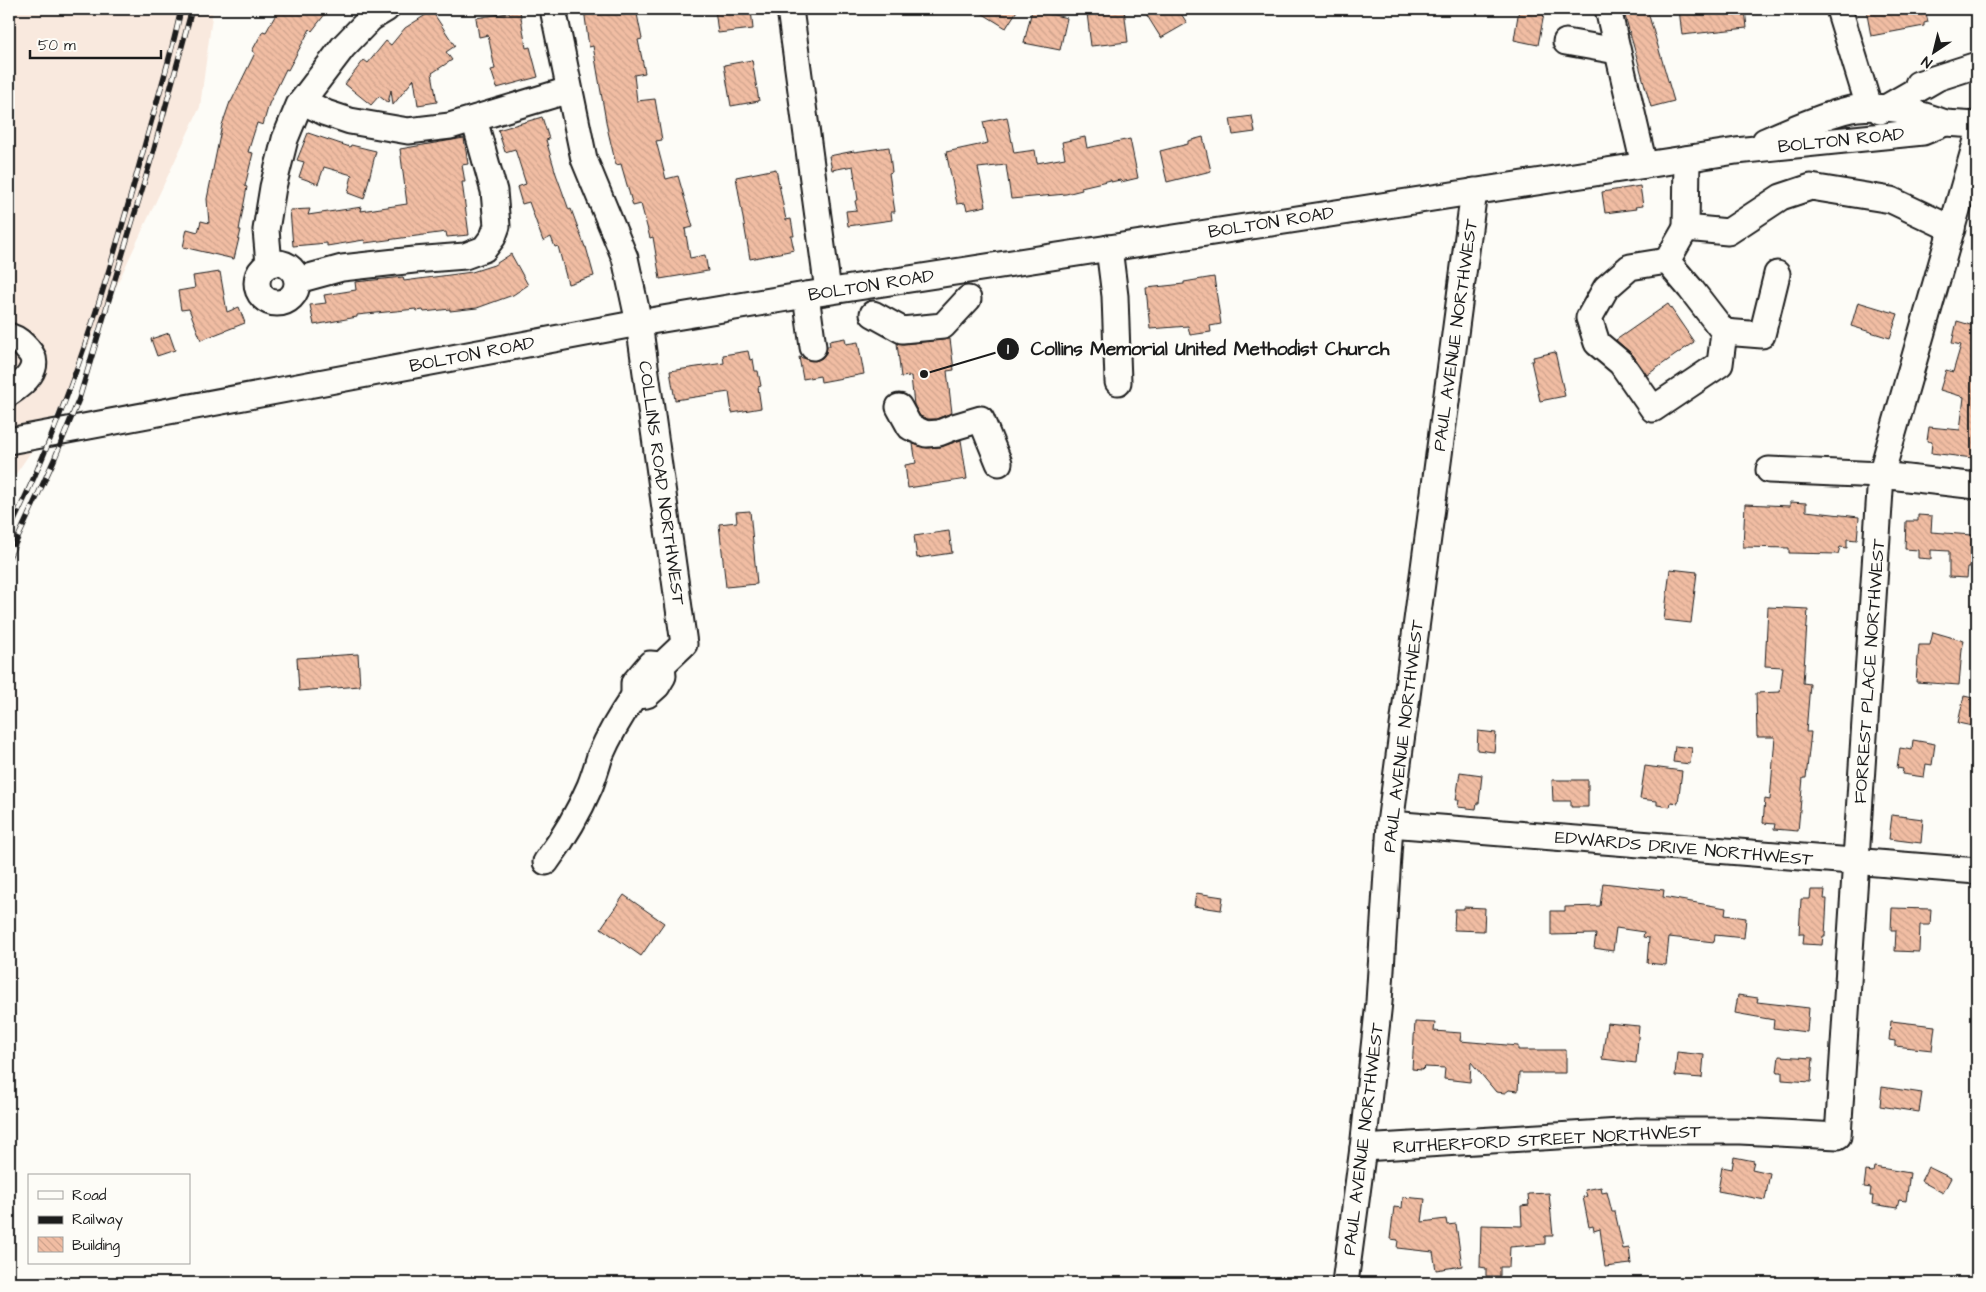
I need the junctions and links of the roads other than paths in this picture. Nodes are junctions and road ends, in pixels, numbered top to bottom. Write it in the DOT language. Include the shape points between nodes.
graph roads {
  1 [pos="386,9"];
  2 [pos="553,9"];
  3 [pos="790,9"];
  4 [pos="1608,9"];
  5 [pos="1839,9"];
  6 [pos="1566,42"];
  7 [pos="1617,51"];
  8 [pos="1977,65"];
  9 [pos="569,90"];
  10 [pos="302,101"];
  11 [pos="1876,104"];
  12 [pos="474,119"];
  13 [pos="1945,124"];
  14 [pos="1977,125"];
  15 [pos="1977,140"];
  16 [pos="1786,146"];
  17 [pos="1736,151"];
  18 [pos="1686,159"];
  19 [pos="1644,166"];
  20 [pos="1474,191"];
  21 [pos="1686,228"];
  22 [pos="1952,228"];
  23 [pos="1109,248"];
  24 [pos="1667,261"];
  25 [pos="269,264"];
  26 [pos="964,270"];
  27 [pos="1777,274"];
  28 [pos="298,280"];
  29 [pos="864,286"];
  30 [pos="817,293"];
  31 [pos="639,323"];
  32 [pos="1724,332"];
  33 [pos="9,336"];
  34 [pos="813,347"];
  35 [pos="1118,382"];
  36 [pos="9,393"];
  37 [pos="899,407"];
  38 [pos="9,442"];
  39 [pos="1000,463"];
  40 [pos="1768,470"];
  41 [pos="1881,475"];
  42 [pos="1977,486"];
  43 [pos="1390,824"];
  44 [pos="546,862"];
  45 [pos="1856,862"];
  46 [pos="1977,871"];
  47 [pos="1760,1132"];
  48 [pos="1363,1148"];
  49 [pos="1345,1283"];
  1 -- 10 [label="street" via="371,18 343,47"];
  2 -- 9 [label="street, COLLINS ROAD NORTHWEST"];
  3 -- 30 [label="street"];
  4 -- 7 [label="street"];
  5 -- 11 [label="street"];
  6 -- 7 [label="street"];
  7 -- 19 [label="street"];
  8 -- 11 [label="street"];
  9 -- 12 [label="street"];
  9 -- 31 [label="street, COLLINS ROAD NORTHWEST" via="584,159 625,258"];
  10 -- 12 [label="street" via="350,121 408,131 450,126"];
  10 -- 25 [label="street" via="285,138 273,187 266,230"];
  11 -- 13 [label="street, BOLTON ROAD"];
  11 -- 16 [label="street" via="1825,133"];
  11 -- 17 [label="street, BOLTON ROAD" via="1844,110"];
  12 -- 28 [label="street" via="494,190 497,226 484,249 465,256 342,268"];
  13 -- 14 [label="street, BOLTON ROAD"];
  13 -- 16 [label="street, BOLTON ROAD" via="1923,132"];
  15 -- 22 [label="street, FORREST PLACE NORTHWEST"];
  16 -- 17 [label="street, BOLTON ROAD"];
  17 -- 18 [label="street, BOLTON ROAD"];
  18 -- 19 [label="street, BOLTON ROAD"];
  18 -- 21 [label="street"];
  19 -- 20 [label="street, BOLTON ROAD"];
  20 -- 23 [label="street, BOLTON ROAD"];
  20 -- 43 [label="street, PAUL AVENUE NORTHWEST"];
  21 -- 22 [label="street" via="1728,232 1781,197 1812,187 1891,200"];
  21 -- 24 [label="street"];
  22 -- 41 [label="street, FORREST PLACE NORTHWEST"];
  23 -- 26 [label="street, BOLTON ROAD"];
  23 -- 35 [label="street" via="1115,296"];
  24 -- 32 [label="street"];
  24 -- 32 [label="street" via="1630,267 1606,288 1589,318 1597,343 1621,363 1653,409 1720,364"];
  25 -- 28 [label="street" via="288,265"];
  25 -- 28 [label="street" via="260,271 257,280 258,291 266,300 273,303 288,300 294,294"];
  26 -- 29 [label="street, BOLTON ROAD"];
  26 -- 29 [label="street" via="968,304 943,326 902,330 875,323"];
  27 -- 32 [label="street" via="1762,335"];
  29 -- 30 [label="street, BOLTON ROAD"];
  30 -- 31 [label="street, BOLTON ROAD"];
  30 -- 34 [label="street"];
  31 -- 38 [label="street, BOLTON ROAD"];
  31 -- 44 [label="street, COLLINS ROAD NORTHWEST" via="684,644 662,665 650,664 634,683 634,696 612,732 590,786 560,843"];
  33 -- 36 [label="street" via="19,340 34,355 34,367 29,378"];
  37 -- 39 [label="street" via="910,427 926,434 939,433 958,417 981,419"];
  40 -- 41 [label="street"];
  41 -- 42 [label="street"];
  41 -- 45 [label="street, FORREST PLACE NORTHWEST"];
  43 -- 45 [label="street, EDWARDS DRIVE NORTHWEST"];
  43 -- 48 [label="street, PAUL AVENUE NORTHWEST" via="1378,1002"];
  45 -- 46 [label="street, EDWARDS DRIVE NORTHWEST"];
  45 -- 47 [label="street, FORREST PLACE NORTHWEST" via="1838,1136"];
  47 -- 48 [label="street, RUTHERFORD STREET NORTHWEST" via="1637,1130"];
  48 -- 49 [label="street, PAUL AVENUE NORTHWEST"];
}
